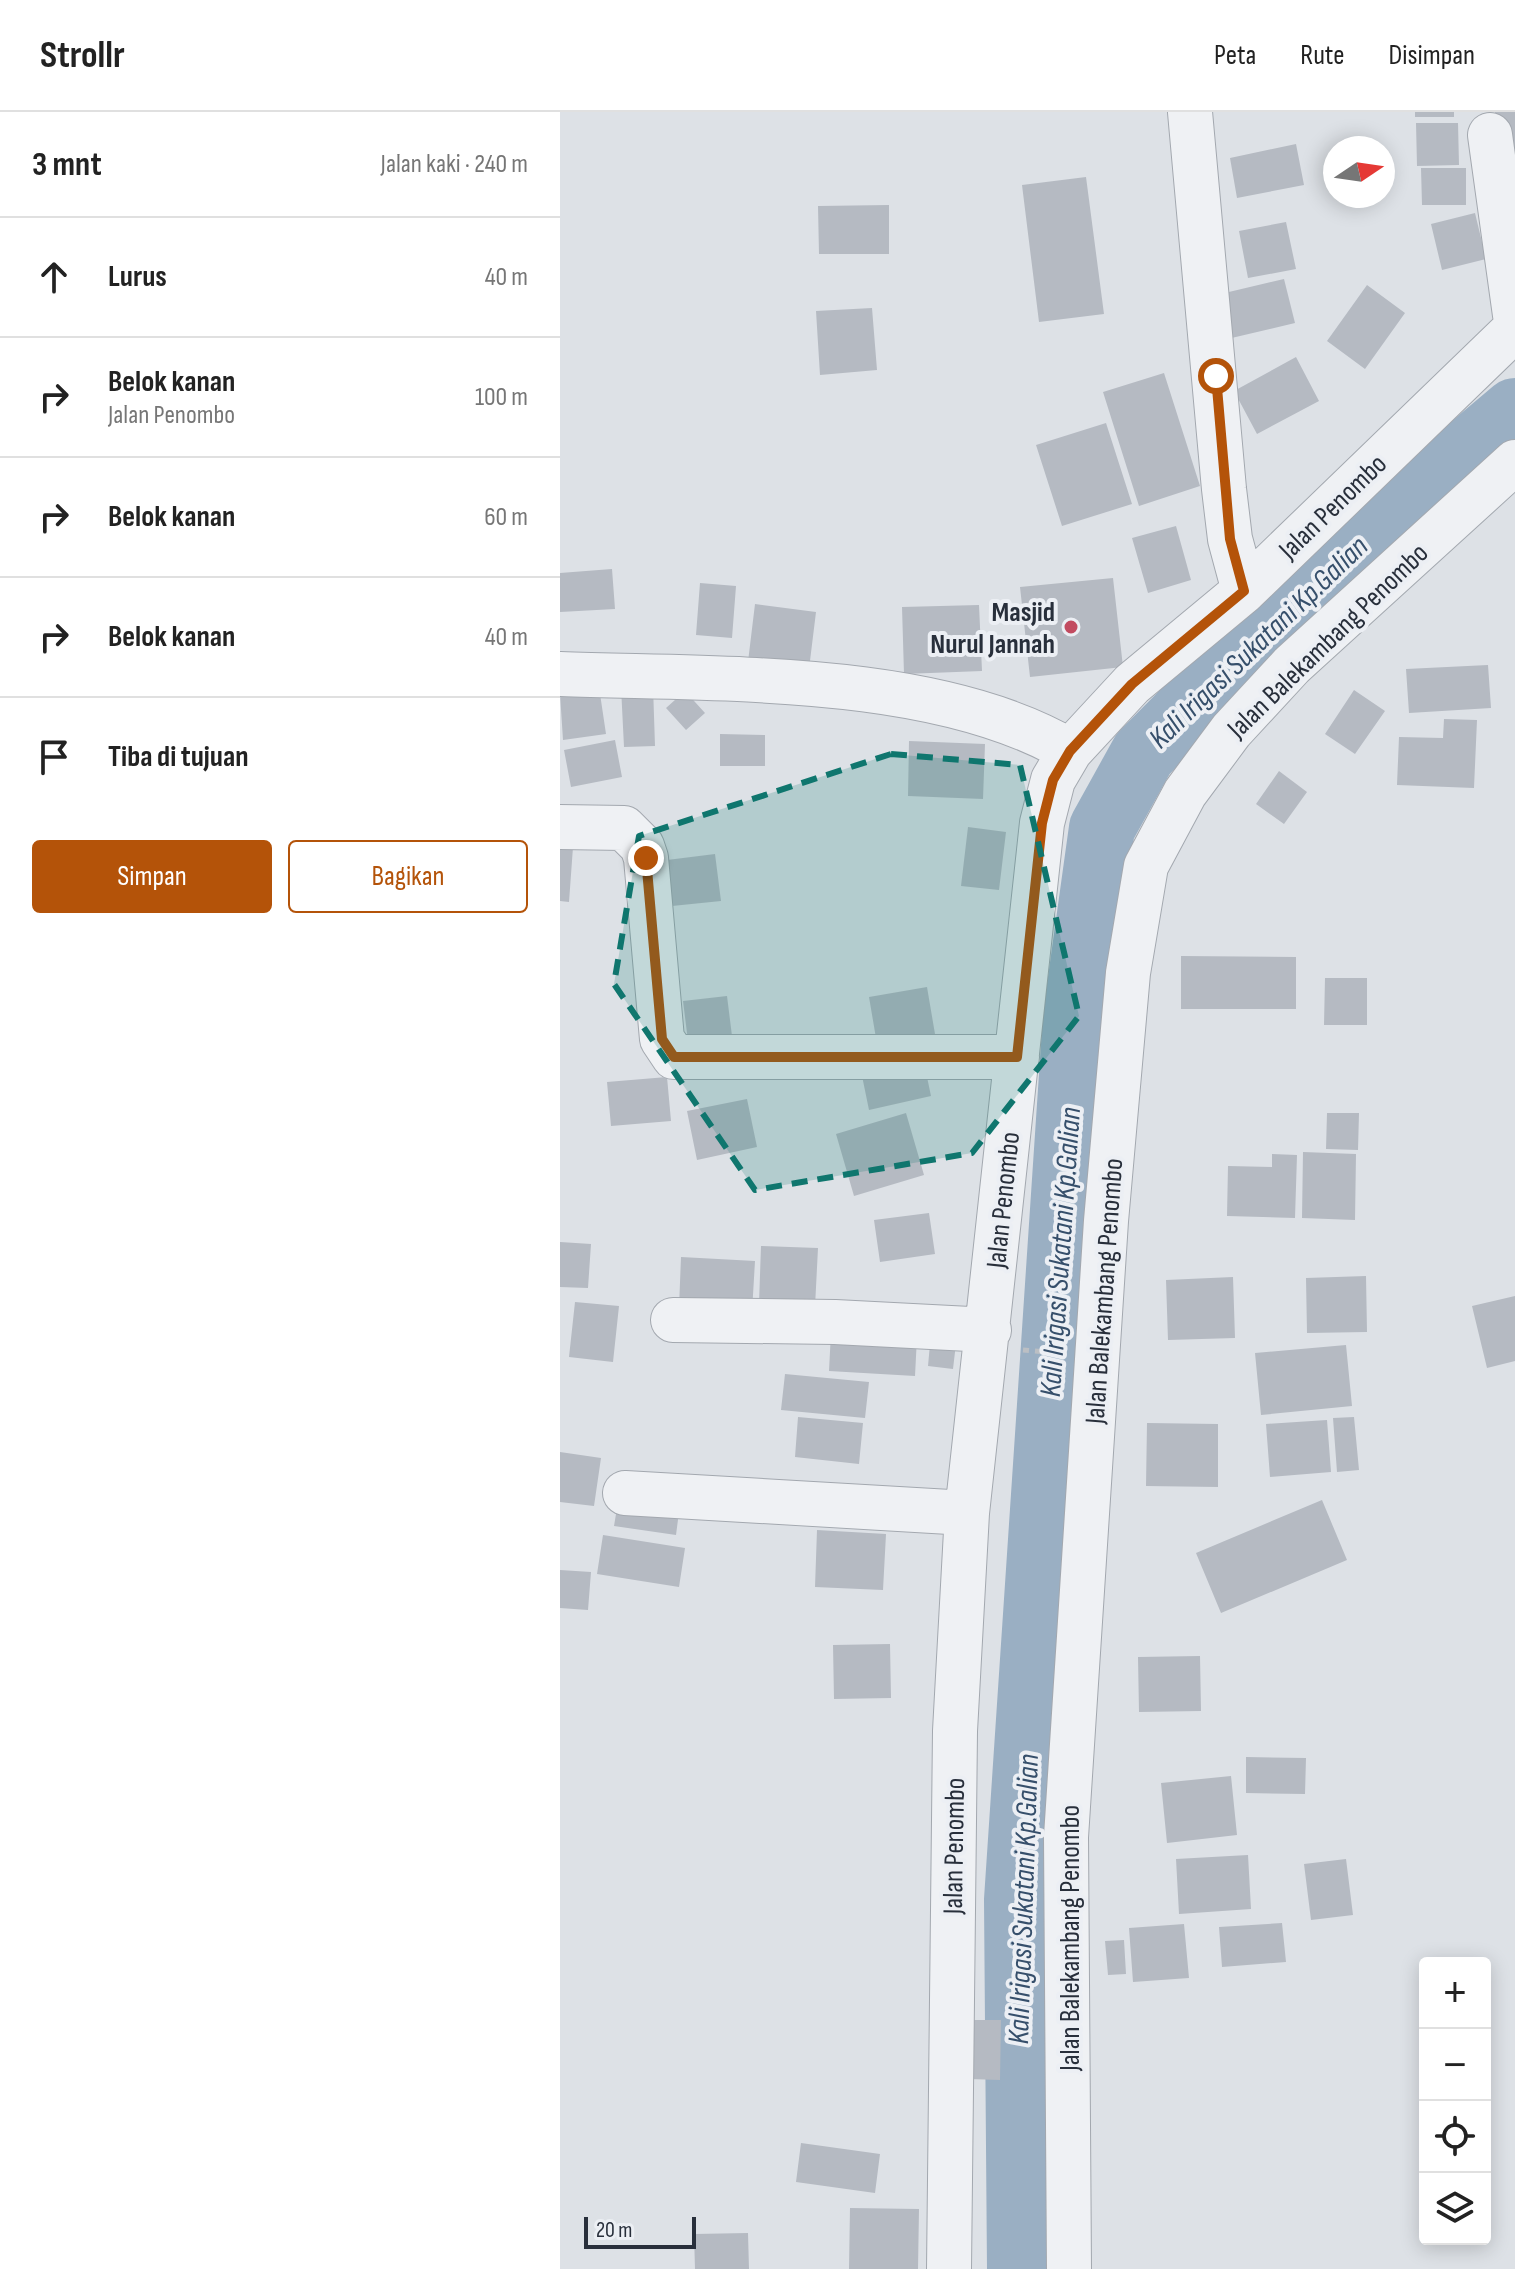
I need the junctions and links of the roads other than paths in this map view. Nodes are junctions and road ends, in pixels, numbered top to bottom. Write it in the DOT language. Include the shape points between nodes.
graph roads {
  1 [pos="1190,112"];
  2 [pos="1490,135"];
  3 [pos="1515,315"];
  4 [pos="1515,329"];
  5 [pos="1515,462"];
  6 [pos="1244,591"];
  7 [pos="560,674"];
  8 [pos="1070,751"];
  9 [pos="560,827"];
  10 [pos="1017,1057"];
  11 [pos="673,1320"];
  12 [pos="999,1340"];
  13 [pos="625,1493"];
  14 [pos="967,1513"];
  15 [pos="949,2269"];
  16 [pos="1069,2269"];
  1 -- 6 [label="street" via="1228,526"];
  2 -- 3 [label="street"];
  4 -- 6 [label="street, Jalan Penombo"];
  5 -- 16 [label="street, Jalan Balekambang Penombo" via="1292,665 1231,731 1185,793 1146,866 1128,973 1106,1221 1066,1837"];
  6 -- 8 [label="street, Jalan Penombo" via="1132,684"];
  7 -- 8 [label="street" via="746,680 868,691 995,715 1032,728"];
  8 -- 10 [label="street, Jalan Penombo" via="1053,780 1042,823"];
  9 -- 10 [label="street" via="624,828 642,846 662,1039 674,1057"];
  10 -- 12 [label="street, Jalan Penombo"];
  11 -- 12 [label="street" via="835,1322"];
  12 -- 14 [label="street, Jalan Penombo"];
  13 -- 14 [label="street"];
  14 -- 15 [label="street, Jalan Penombo" via="955,1731"];
}
